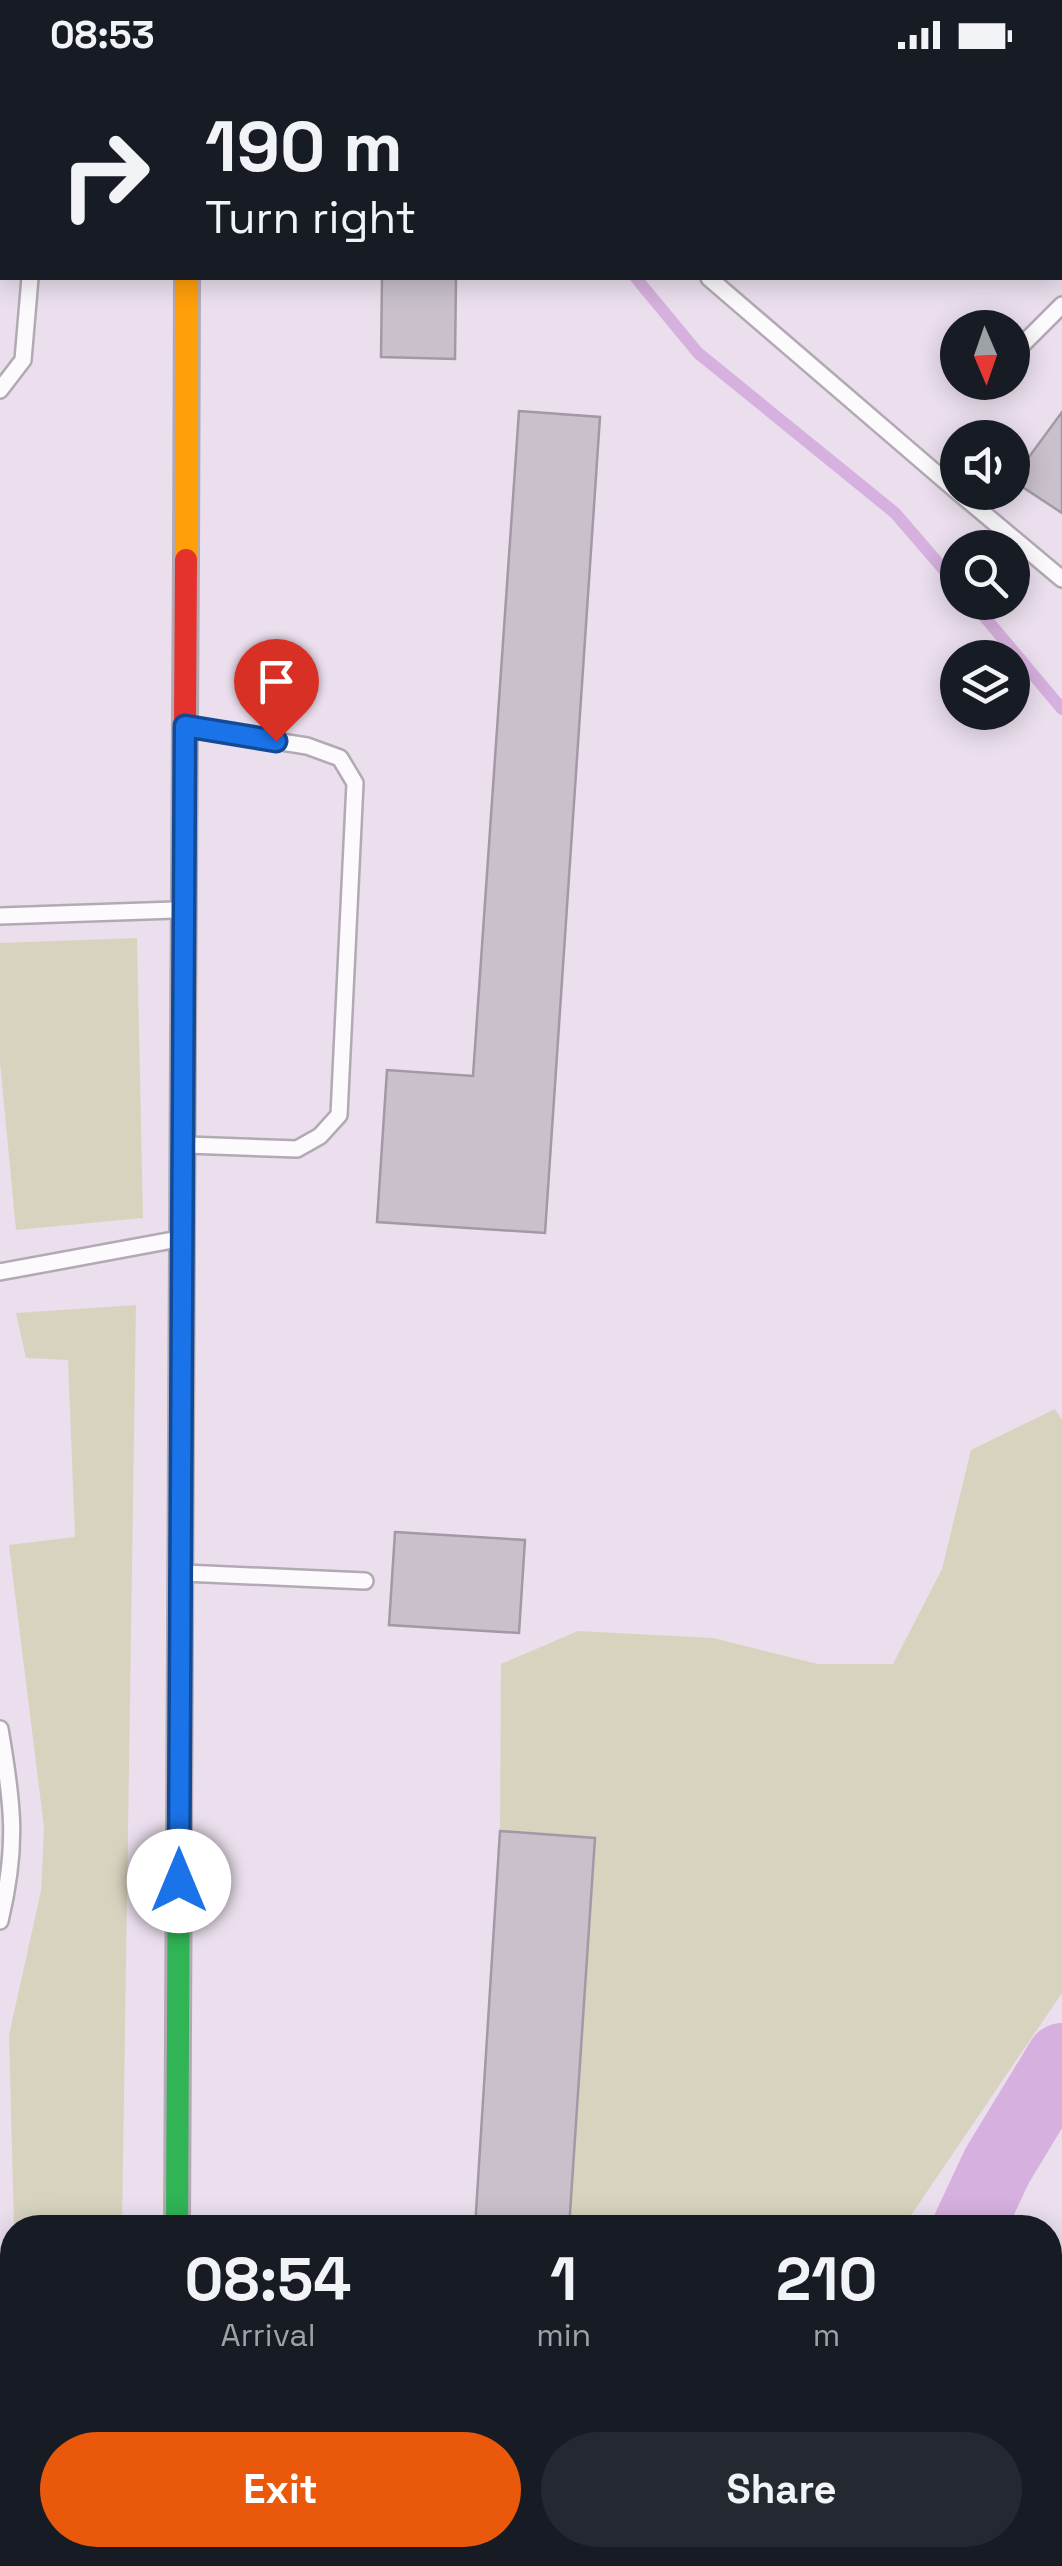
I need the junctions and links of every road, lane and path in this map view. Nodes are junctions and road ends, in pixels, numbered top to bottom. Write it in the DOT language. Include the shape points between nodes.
graph roads {
  1 [pos="30,280"];
  2 [pos="187,280"];
  3 [pos="711,280"];
  4 [pos="1062,306"];
  5 [pos="1030,337"];
  6 [pos="0,390"];
  7 [pos="940,477"];
  8 [pos="980,510"];
  9 [pos="1062,579"];
  10 [pos="185,726"];
  11 [pos="184,910"];
  12 [pos="0,916"];
  13 [pos="183,1144"];
  14 [pos="182,1239"];
  15 [pos="0,1272"];
  16 [pos="180,1573"];
  17 [pos="365,1581"];
  18 [pos="0,1730"];
  19 [pos="0,1921"];
  20 [pos="177,2215"];
  1 -- 6 [label="lane" via="23,360"];
  2 -- 10 [label="main road"];
  3 -- 7 [label="lane"];
  4 -- 5 [label="lane"];
  8 -- 9 [label="lane"];
  10 -- 11 [label="main road"];
  10 -- 13 [label="lane" via="307,746 340,758 355,782 339,1116 297,1149"];
  11 -- 12 [label="lane"];
  11 -- 13 [label="main road"];
  13 -- 14 [label="main road"];
  14 -- 15 [label="lane"];
  14 -- 16 [label="main road"];
  16 -- 17 [label="lane"];
  16 -- 20 [label="main road"];
  18 -- 19 [label="lane" via="15,1822"];
}
